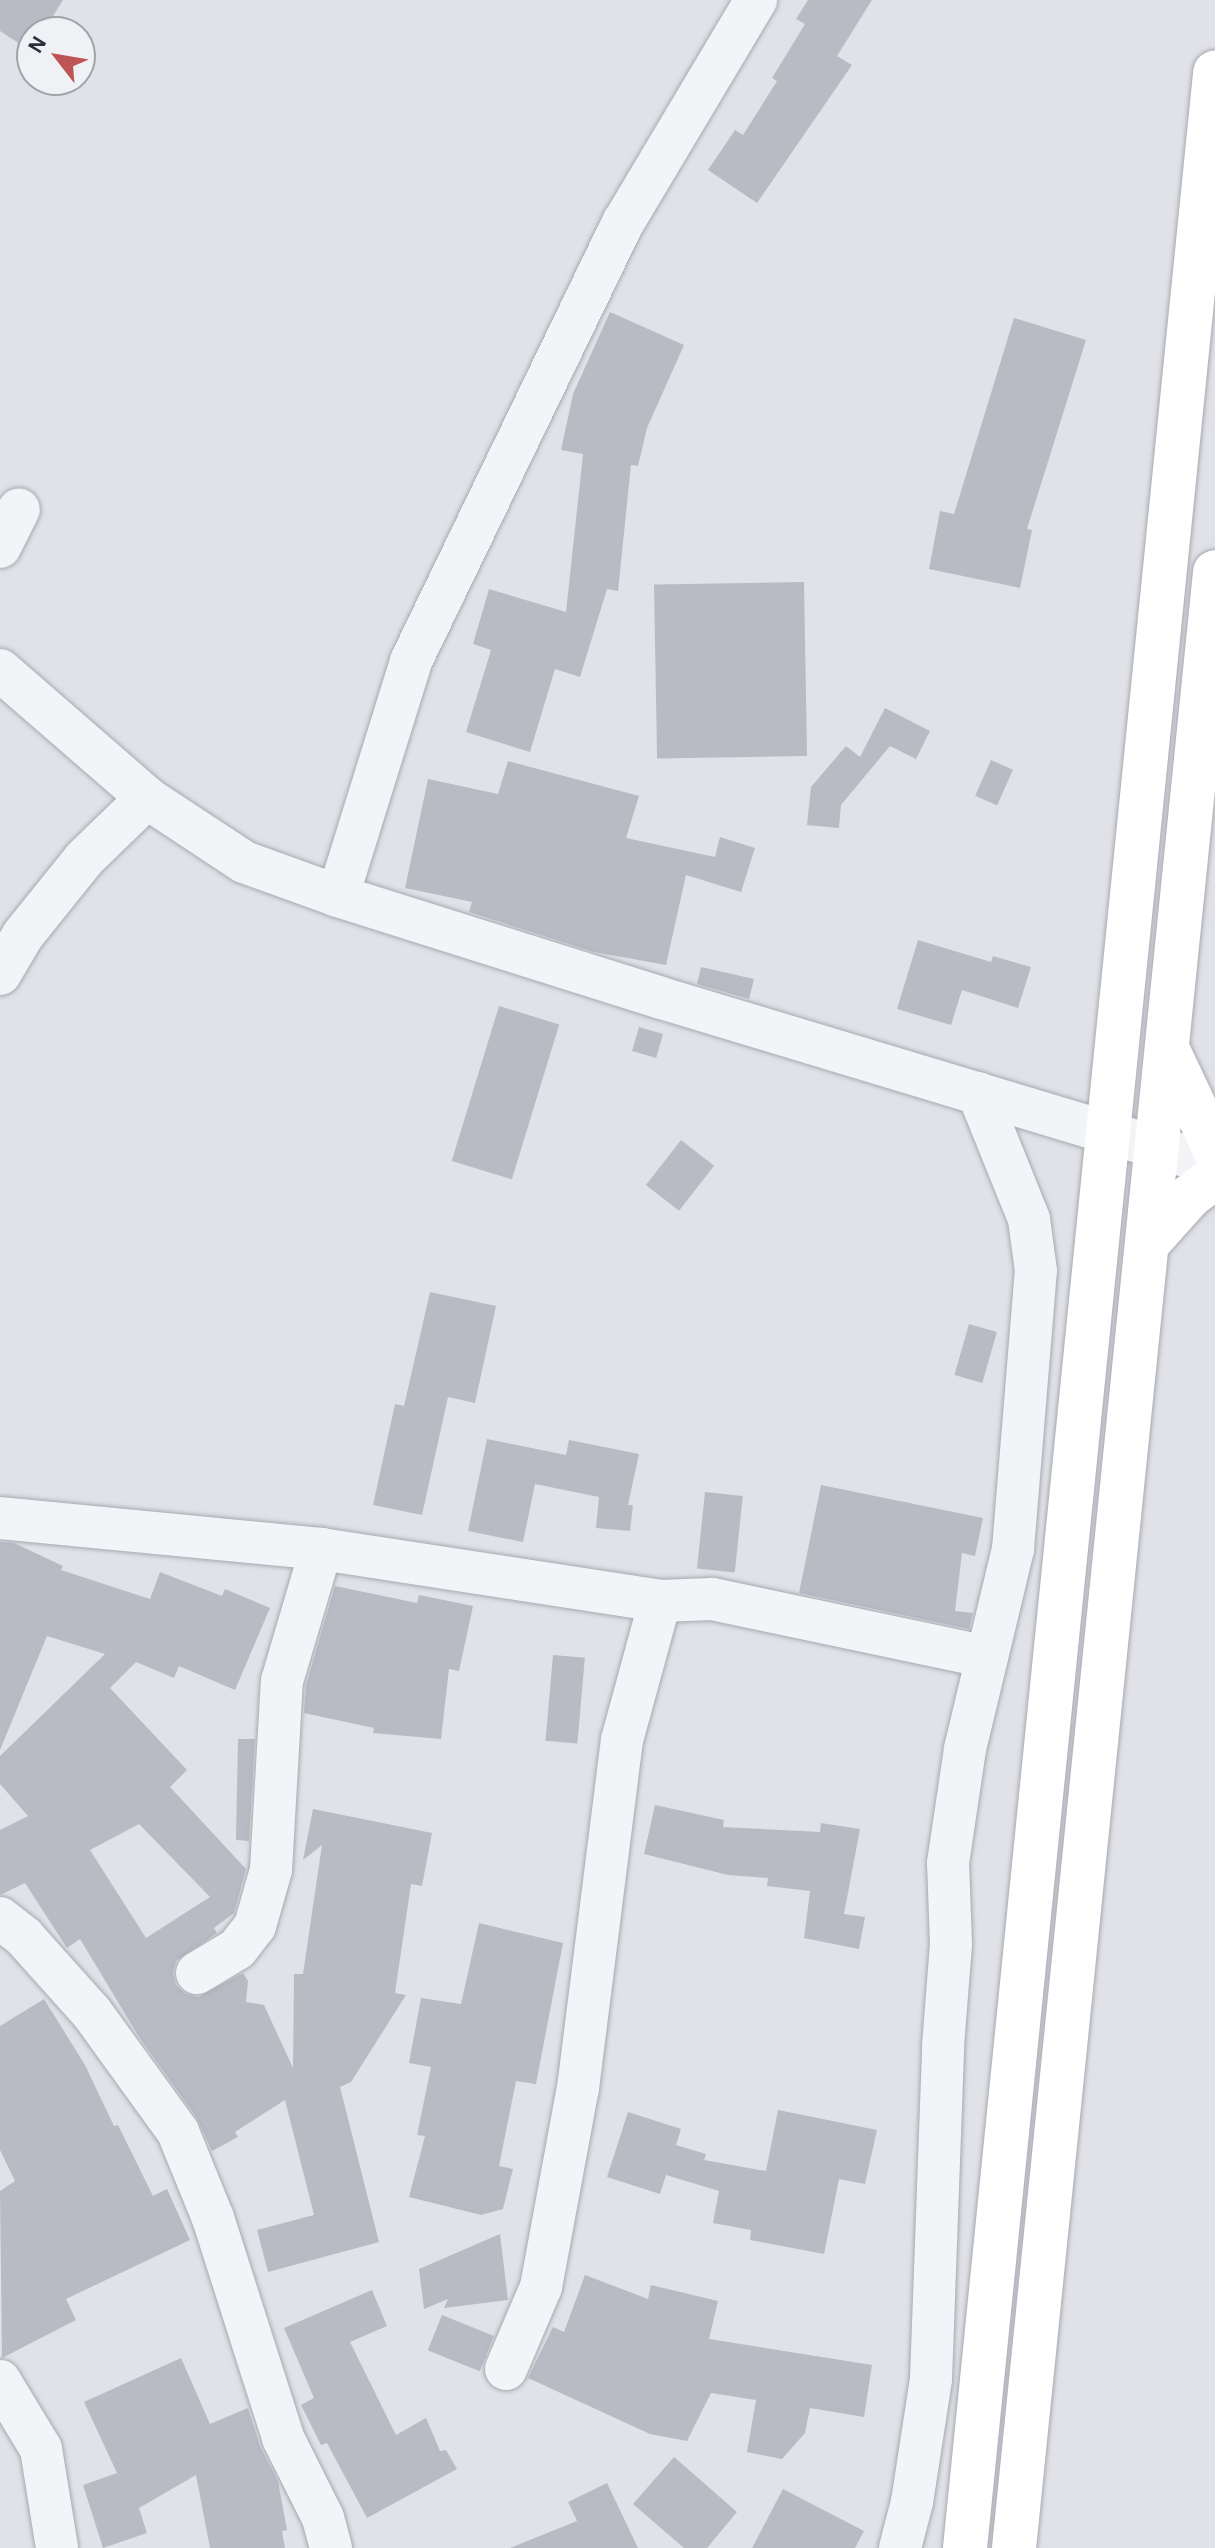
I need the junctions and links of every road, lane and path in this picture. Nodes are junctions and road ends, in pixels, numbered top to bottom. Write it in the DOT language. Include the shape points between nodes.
graph roads {
  1 [pos="756,0"];
  2 [pos="1215,73"];
  3 [pos="19,509"];
  4 [pos="0,547"];
  5 [pos="1215,572"];
  6 [pos="0,670"];
  7 [pos="147,798"];
  8 [pos="338,896"];
  9 [pos="0,974"];
  10 [pos="1167,1048"];
  11 [pos="978,1093"];
  12 [pos="1108,1133"];
  13 [pos="1156,1148"];
  14 [pos="1215,1150"];
  15 [pos="1215,1165"];
  16 [pos="1215,1177"];
  17 [pos="1147,1244"];
  18 [pos="0,1518"];
  19 [pos="321,1549"];
  20 [pos="660,1601"];
  21 [pos="987,1657"];
  22 [pos="0,1918"];
  23 [pos="197,1973"];
  24 [pos="506,2369"];
  25 [pos="0,2381"];
  26 [pos="57,2548"];
  27 [pos="331,2548"];
  28 [pos="900,2548"];
  29 [pos="965,2548"];
  30 [pos="1014,2548"];
  1 -- 8 [label="street" via="623,223 411,661"];
  2 -- 12 [label="highway"];
  3 -- 4 [label="street"];
  5 -- 10 [label="highway"];
  6 -- 7 [label="street"];
  7 -- 8 [label="street" via="244,862"];
  7 -- 9 [label="street" via="84,859 23,935"];
  8 -- 11 [label="street"];
  10 -- 13 [label="highway"];
  10 -- 14 [label="highway"];
  11 -- 12 [label="street"];
  11 -- 21 [label="street" via="1029,1219 1036,1271 1013,1549"];
  12 -- 13 [label="street"];
  12 -- 29 [label="highway"];
  13 -- 15 [label="street"];
  13 -- 17 [label="highway"];
  16 -- 17 [label="highway" via="1190,1196"];
  17 -- 30 [label="highway"];
  18 -- 19 [label="street"];
  19 -- 20 [label="street"];
  19 -- 23 [label="street" via="282,1681 271,1870 255,1926 237,1949"];
  20 -- 21 [label="street" via="712,1599"];
  20 -- 24 [label="street" via="622,1740 578,2088 541,2287"];
  21 -- 28 [label="street" via="960,1774 948,1863 951,1944 931,2379"];
  22 -- 27 [label="street" via="24,1937 92,2013 178,2132 213,2218 283,2438 323,2518"];
  25 -- 26 [label="street" via="41,2449"];
}
